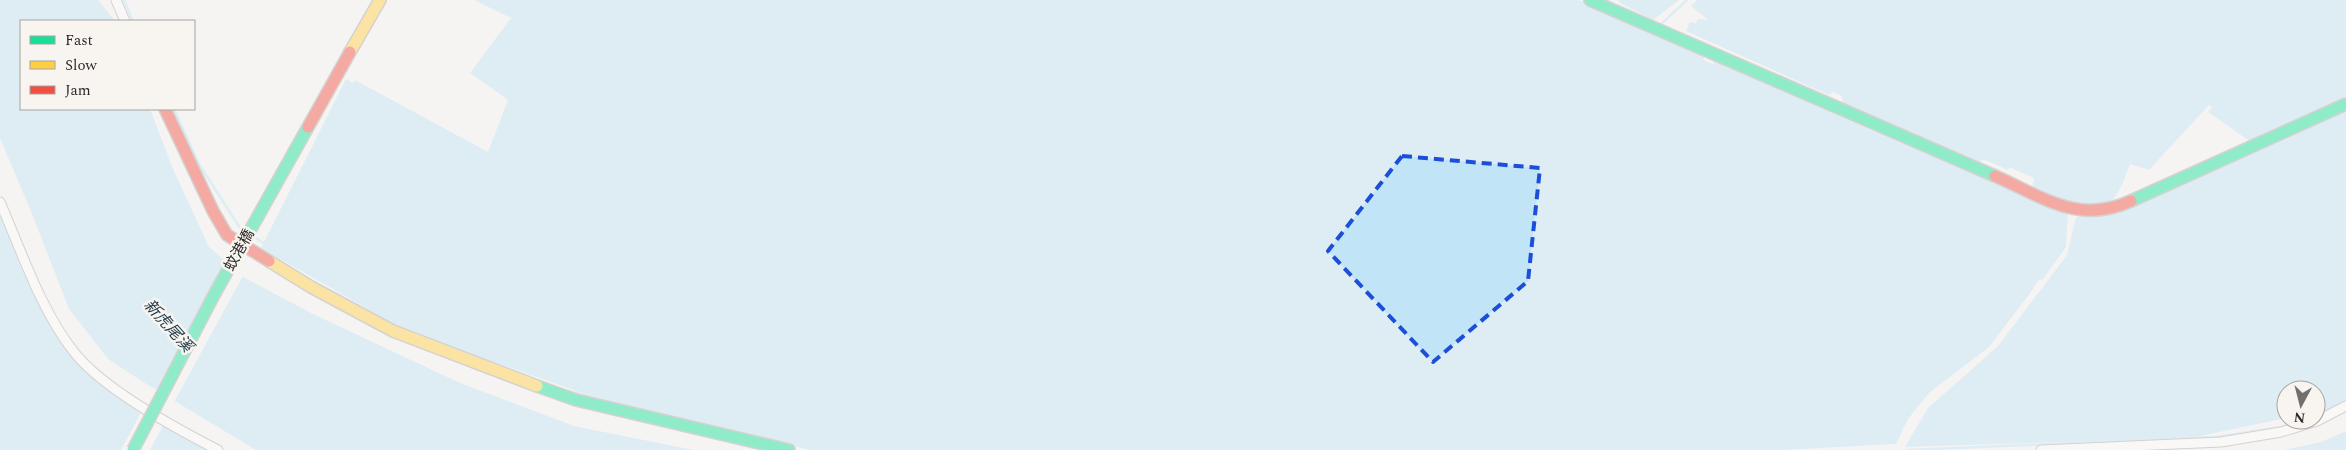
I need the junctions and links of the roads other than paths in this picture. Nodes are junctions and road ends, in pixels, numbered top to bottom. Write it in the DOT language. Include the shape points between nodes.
graph roads {
  1 [pos="116,0"];
  2 [pos="380,0"];
  3 [pos="1590,0"];
  4 [pos="125,20"];
  5 [pos="2346,104"];
  6 [pos="164,110"];
  7 [pos="0,202"];
  8 [pos="2346,406"];
  9 [pos="133,450"];
  10 [pos="218,450"];
  11 [pos="789,450"];
  12 [pos="2041,450"];
  1 -- 4 [label="street"];
  2 -- 9 [label="street, 蚊港橋, bridge" via="215,293"];
  3 -- 5 [label="street" via="2086,213 2123,205"];
  6 -- 11 [label="street" via="227,235 311,287 393,331 576,400"];
  7 -- 10 [label="street" via="52,320 74,353 94,374 124,395"];
  8 -- 12 [label="street" via="2317,421 2281,432 2221,442"];
}
